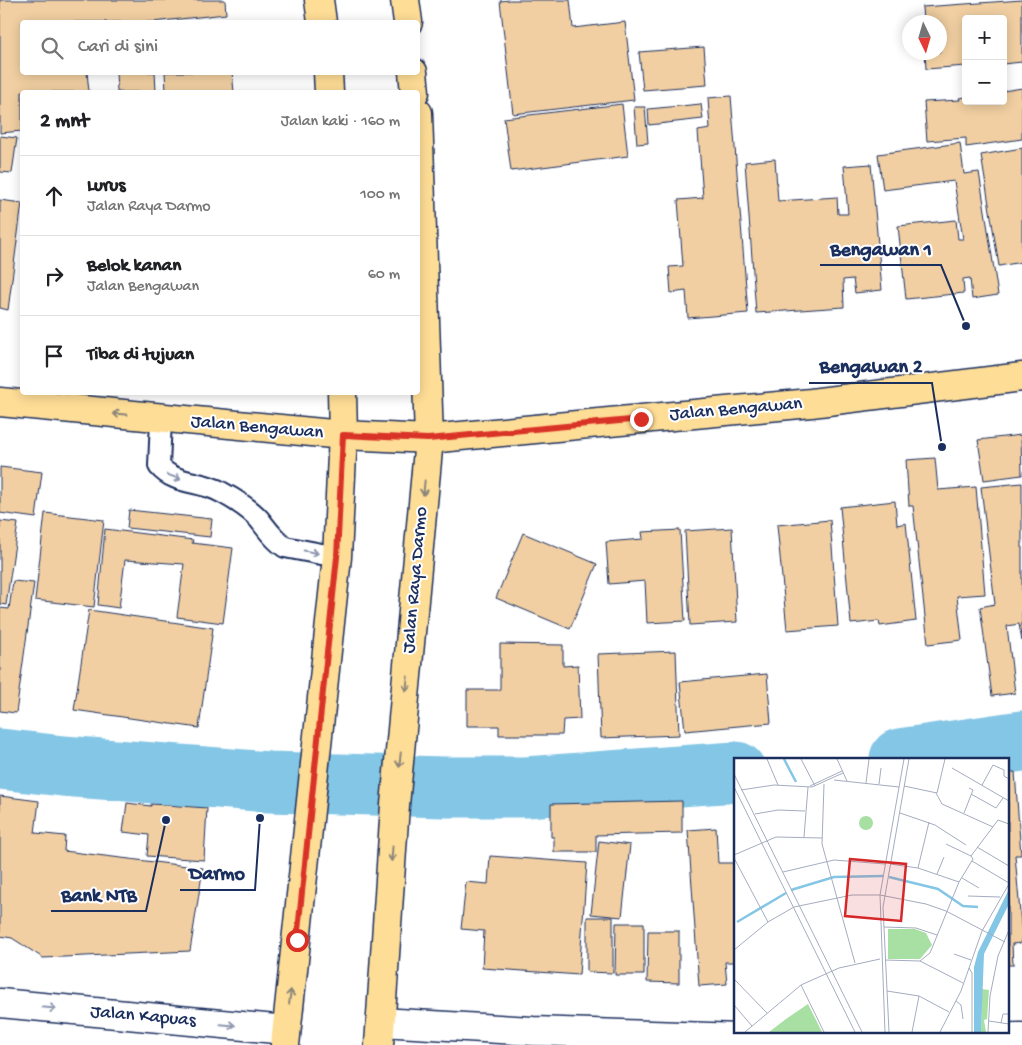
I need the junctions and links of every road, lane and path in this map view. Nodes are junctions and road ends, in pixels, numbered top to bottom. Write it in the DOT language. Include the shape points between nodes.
graph roads {
  1 [pos="319,0"];
  2 [pos="405,0"];
  3 [pos="322,20"];
  4 [pos="408,20"];
  5 [pos="328,75"];
  6 [pos="413,75"];
  7 [pos="330,90"];
  8 [pos="415,90"];
  9 [pos="420,179"];
  10 [pos="1022,377"];
  11 [pos="342,395"];
  12 [pos="0,402"];
  13 [pos="161,419"];
  14 [pos="343,435"];
  15 [pos="428,439"];
  16 [pos="337,557"];
  17 [pos="0,1003"];
  18 [pos="380,1034"];
  19 [pos="1022,1037"];
  20 [pos="285,1038"];
  1 -- 3 [label="main road"];
  2 -- 4 [label="main road"];
  5 -- 7 [label="main road"];
  6 -- 8 [label="main road"];
  9 -- 15 [label="main road, Jalan Raya Darmo"];
  10 -- 15 [label="main road, Jalan Bengawan" via="811,403"];
  11 -- 14 [label="main road"];
  13 -- 12 [label="main road, Jalan Bengawan, one-way"];
  13 -- 14 [label="main road, Jalan Bengawan"];
  13 -- 16 [label="lane, one-way" via="159,466 166,474 208,485 221,492 258,518 285,547"];
  14 -- 15 [label="main road, Jalan Bengawan"];
  14 -- 16 [label="main road"];
  15 -- 18 [label="main road, Jalan Raya Darmo, one-way" via="395,805"];
  20 -- 16 [label="main road, one-way"];
  17 -- 20 [label="street, Jalan Kapuas, one-way"];
  18 -- 19 [label="street" via="532,1032 830,1041"];
}
